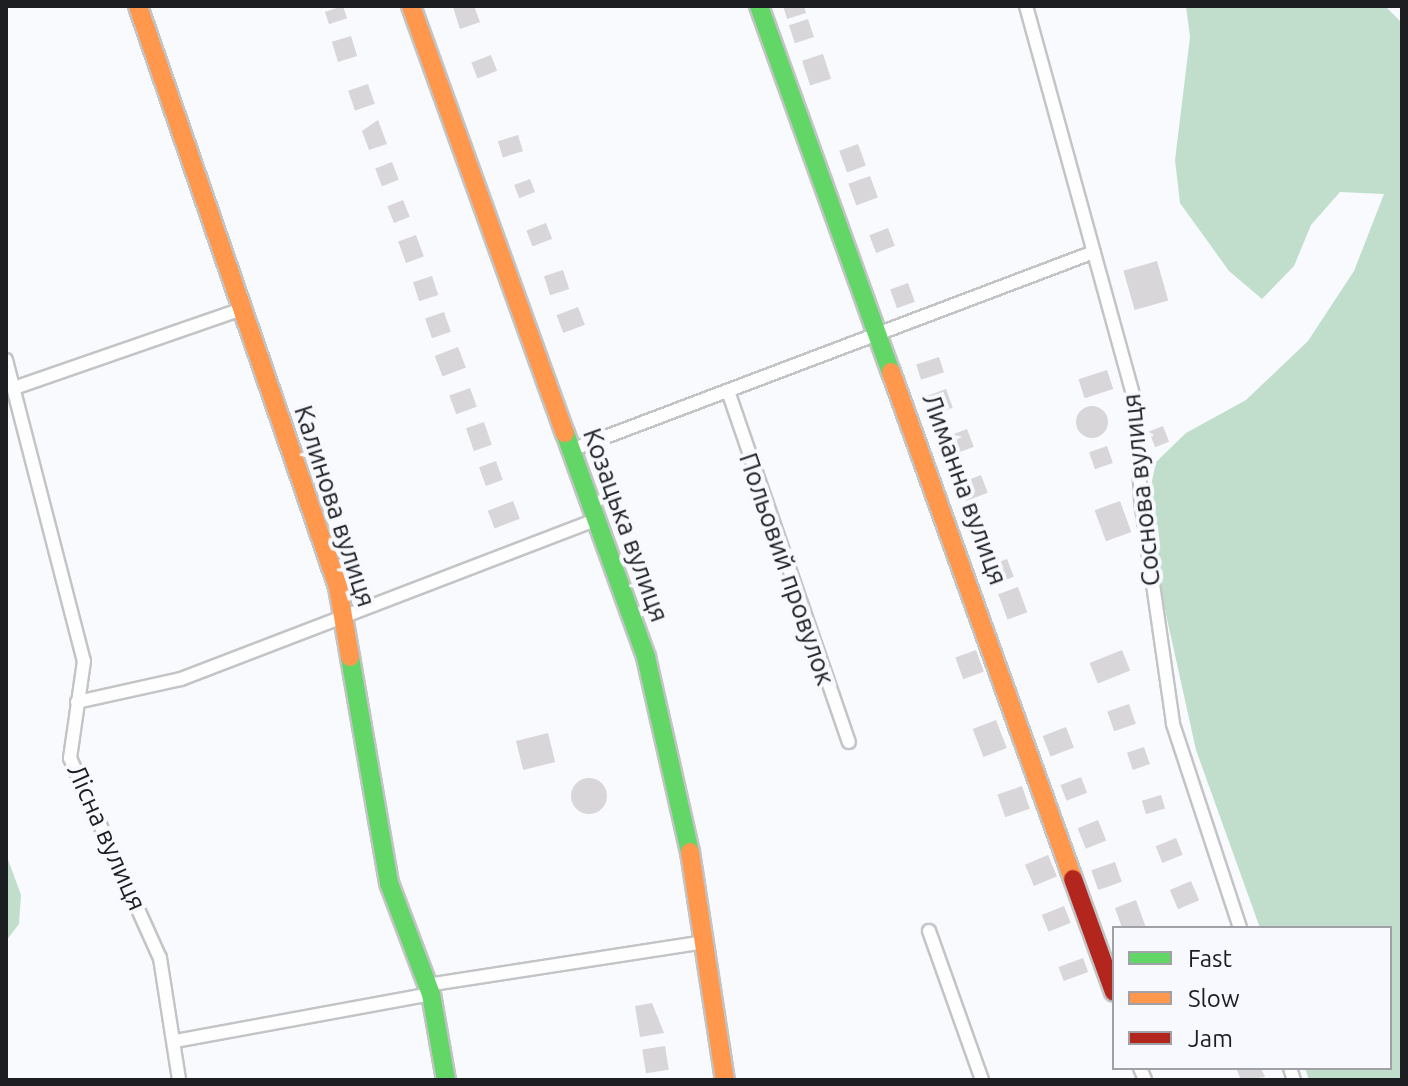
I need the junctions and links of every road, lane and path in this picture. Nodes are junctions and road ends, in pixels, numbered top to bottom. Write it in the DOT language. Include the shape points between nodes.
graph roads {
  1 [pos="138,6"];
  2 [pos="411,6"];
  3 [pos="759,6"];
  4 [pos="1026,6"];
  5 [pos="1094,252"];
  6 [pos="242,309"];
  7 [pos="879,335"];
  8 [pos="6,360"];
  9 [pos="14,388"];
  10 [pos="729,394"];
  11 [pos="571,450"];
  12 [pos="597,519"];
  13 [pos="345,617"];
  14 [pos="77,702"];
  15 [pos="849,742"];
  16 [pos="1239,926"];
  17 [pos="929,931"];
  18 [pos="704,942"];
  19 [pos="1112,986"];
  20 [pos="429,990"];
  21 [pos="175,1041"];
  22 [pos="179,1080"];
  23 [pos="446,1080"];
  24 [pos="725,1080"];
  25 [pos="982,1080"];
  1 -- 6 [label="street, Калинова вулиця"];
  2 -- 11 [label="street, Козацька вулиця"];
  3 -- 7 [label="street, Лиманна вулиця"];
  4 -- 5 [label="street, Соснова вулиця"];
  5 -- 7 [label="street"];
  5 -- 16 [label="street, Соснова вулиця" via="1135,402 1142,515 1173,724"];
  6 -- 9 [label="street"];
  6 -- 13 [label="street, Калинова вулиця"];
  7 -- 10 [label="street"];
  7 -- 19 [label="street, Лиманна вулиця"];
  8 -- 9 [label="street, Лісна вулиця"];
  9 -- 14 [label="street, Лісна вулиця" via="84,661"];
  10 -- 11 [label="street"];
  10 -- 15 [label="street, Польовий провулок"];
  11 -- 12 [label="street, Козацька вулиця"];
  12 -- 13 [label="street"];
  12 -- 18 [label="street, Козацька вулиця" via="663,718"];
  13 -- 14 [label="street" via="138,694"];
  13 -- 20 [label="street, Калинова вулиця" via="389,883"];
  14 -- 21 [label="street, Лісна вулиця" via="70,737 76,780 150,930 168,986"];
  17 -- 25 [label="street"];
  18 -- 20 [label="street"];
  18 -- 24 [label="street, Козацька вулиця"];
  20 -- 21 [label="street"];
  20 -- 23 [label="street, Калинова вулиця"];
  21 -- 22 [label="street, Лісна вулиця"];
}
